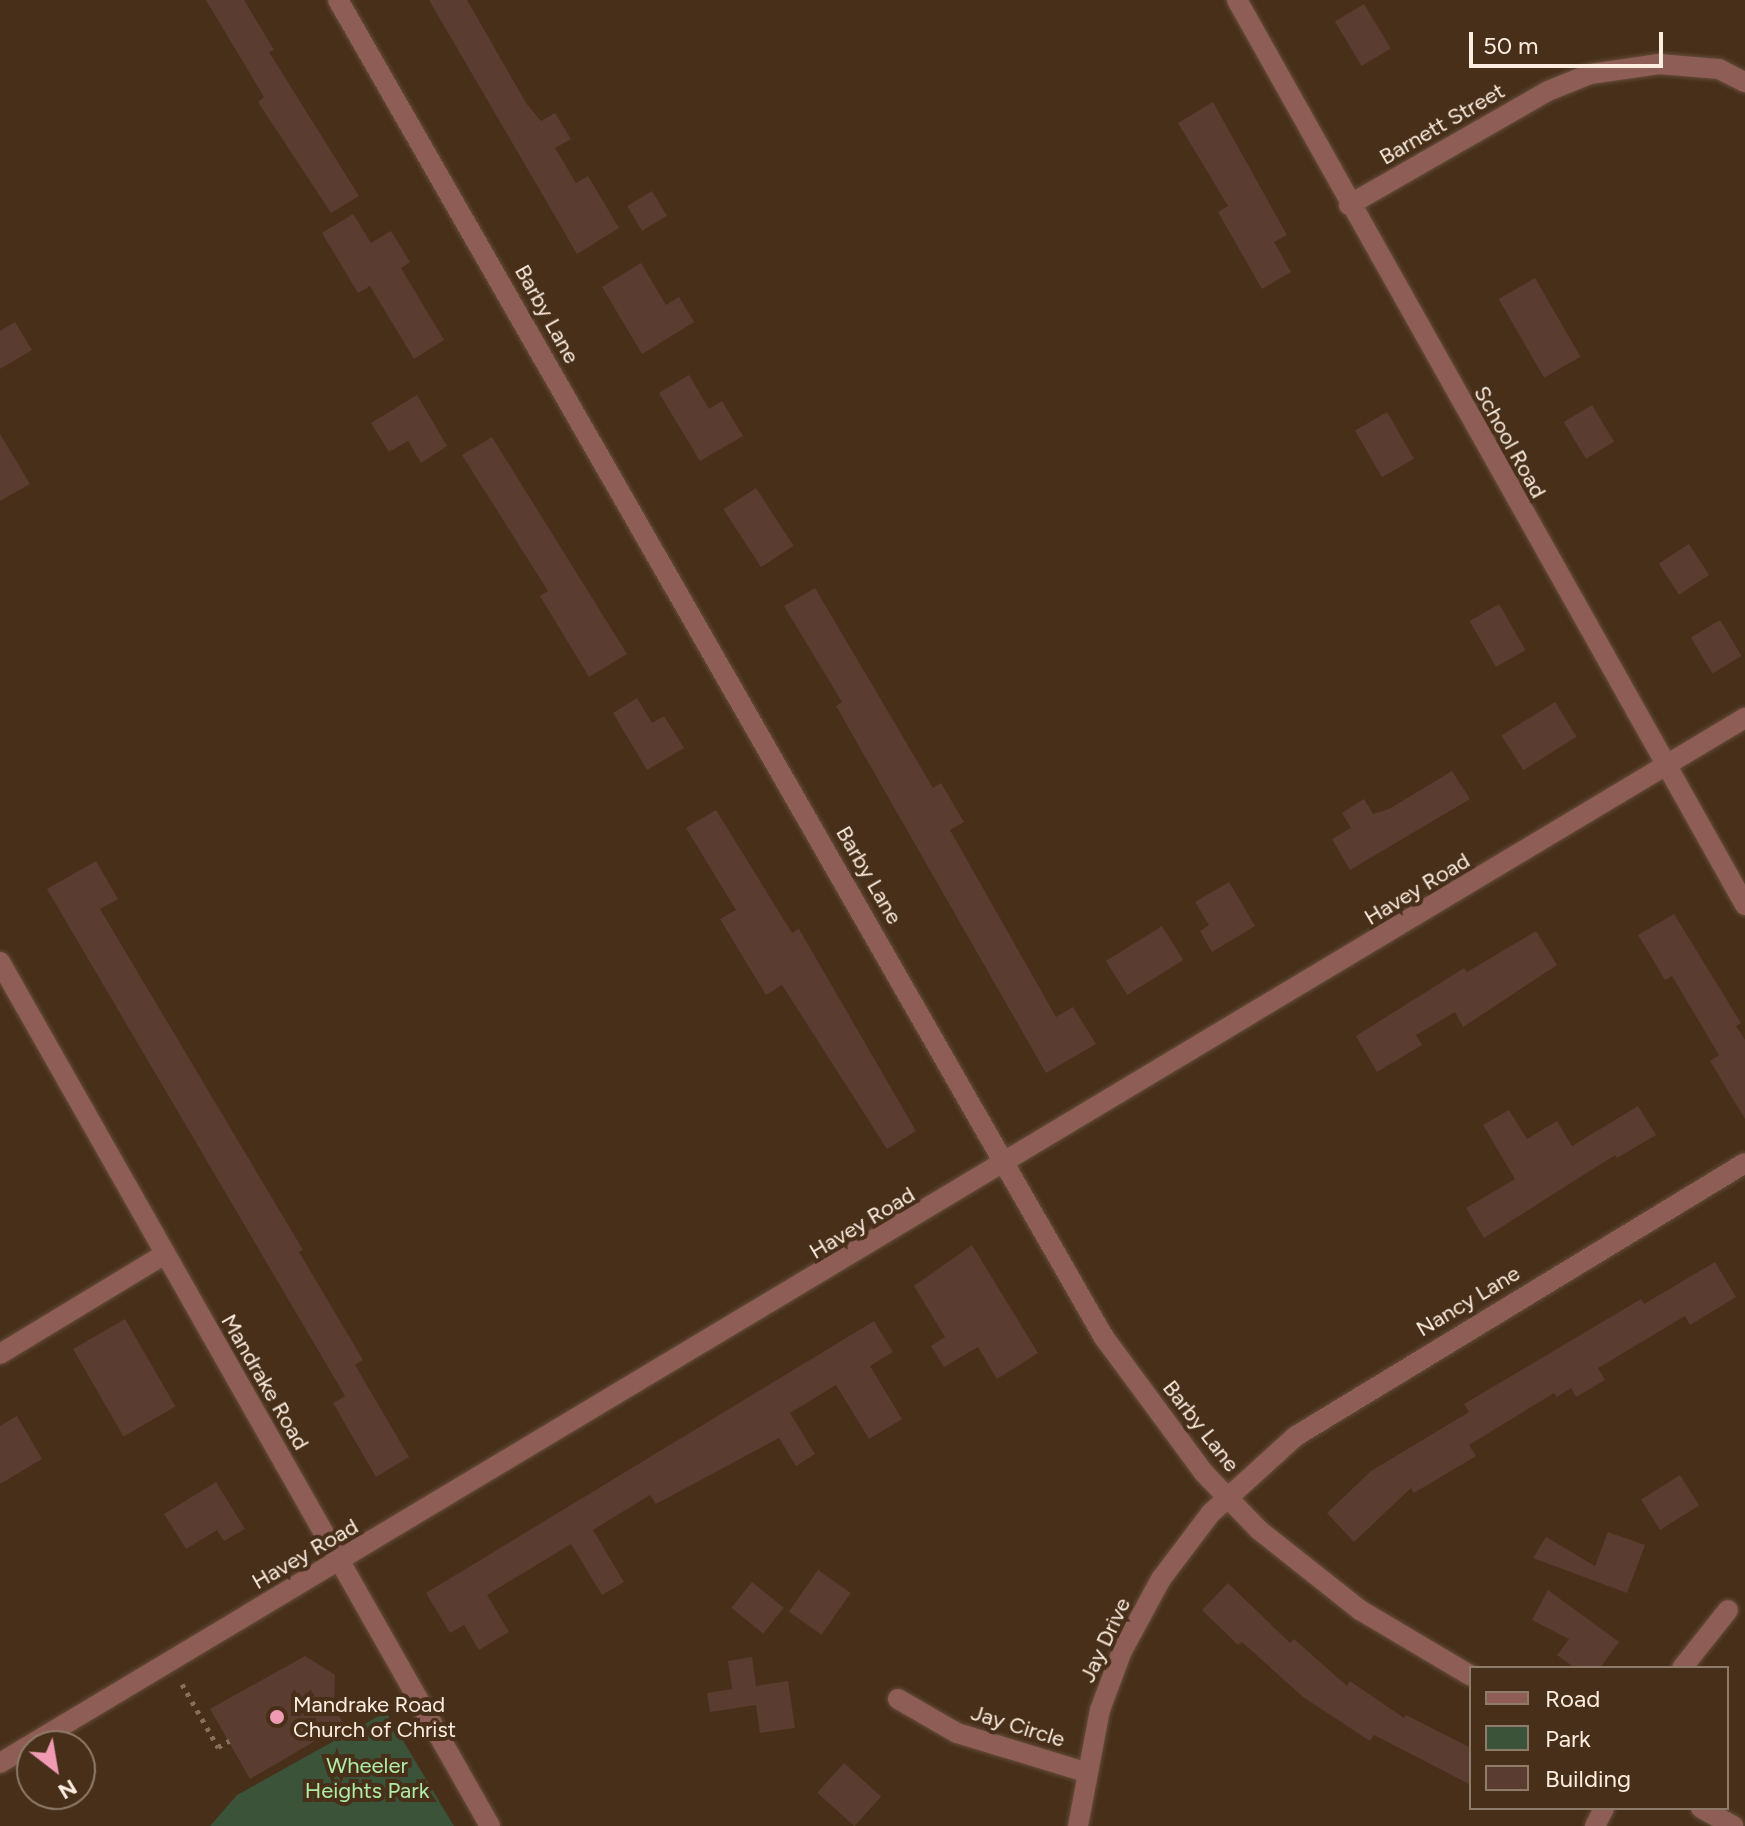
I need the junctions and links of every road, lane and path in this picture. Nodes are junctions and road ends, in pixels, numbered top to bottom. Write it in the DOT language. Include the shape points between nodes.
graph roads {
  1 [pos="338,0"];
  2 [pos="1237,0"];
  3 [pos="1745,82"];
  4 [pos="1349,205"];
  5 [pos="1745,718"];
  6 [pos="1666,767"];
  7 [pos="1745,905"];
  8 [pos="0,962"];
  9 [pos="1745,1163"];
  10 [pos="1005,1164"];
  11 [pos="165,1254"];
  12 [pos="0,1354"];
  13 [pos="1228,1497"];
  14 [pos="339,1561"];
  15 [pos="1728,1610"];
  16 [pos="1684,1666"];
  17 [pos="1469,1675"];
  18 [pos="182,1684"];
  19 [pos="898,1699"];
  20 [pos="229,1741"];
  21 [pos="0,1763"];
  22 [pos="1085,1772"];
  23 [pos="1705,1810"];
  24 [pos="490,1826"];
  25 [pos="1078,1826"];
  26 [pos="1733,1826"];
  1 -- 10 [label="street, Barby Lane"];
  2 -- 4 [label="street, School Road"];
  3 -- 4 [label="street, Barnett Street" via="1719,69 1659,64 1590,74 1548,91"];
  4 -- 6 [label="street, School Road"];
  5 -- 6 [label="street, Havey Road"];
  6 -- 7 [label="street, School Road"];
  6 -- 10 [label="street, Havey Road"];
  8 -- 11 [label="street, Mandrake Road"];
  9 -- 13 [label="street, Nancy Lane" via="1296,1436"];
  10 -- 13 [label="street, Barby Lane" via="1103,1336"];
  10 -- 14 [label="street, Havey Road"];
  11 -- 12 [label="street"];
  11 -- 14 [label="street, Mandrake Road"];
  13 -- 17 [label="street, Barby Lane" via="1294,1560 1360,1610"];
  13 -- 22 [label="street, Jay Drive" via="1161,1579 1122,1651"];
  14 -- 21 [label="street, Havey Road"];
  14 -- 24 [label="street, Mandrake Road"];
  15 -- 16 [label="street"];
  18 -- 20 [label="path" via="218,1747"];
  19 -- 22 [label="street, Jay Circle" via="957,1733"];
  22 -- 25 [label="street, Jay Drive"];
  23 -- 26 [label="street"];
}
